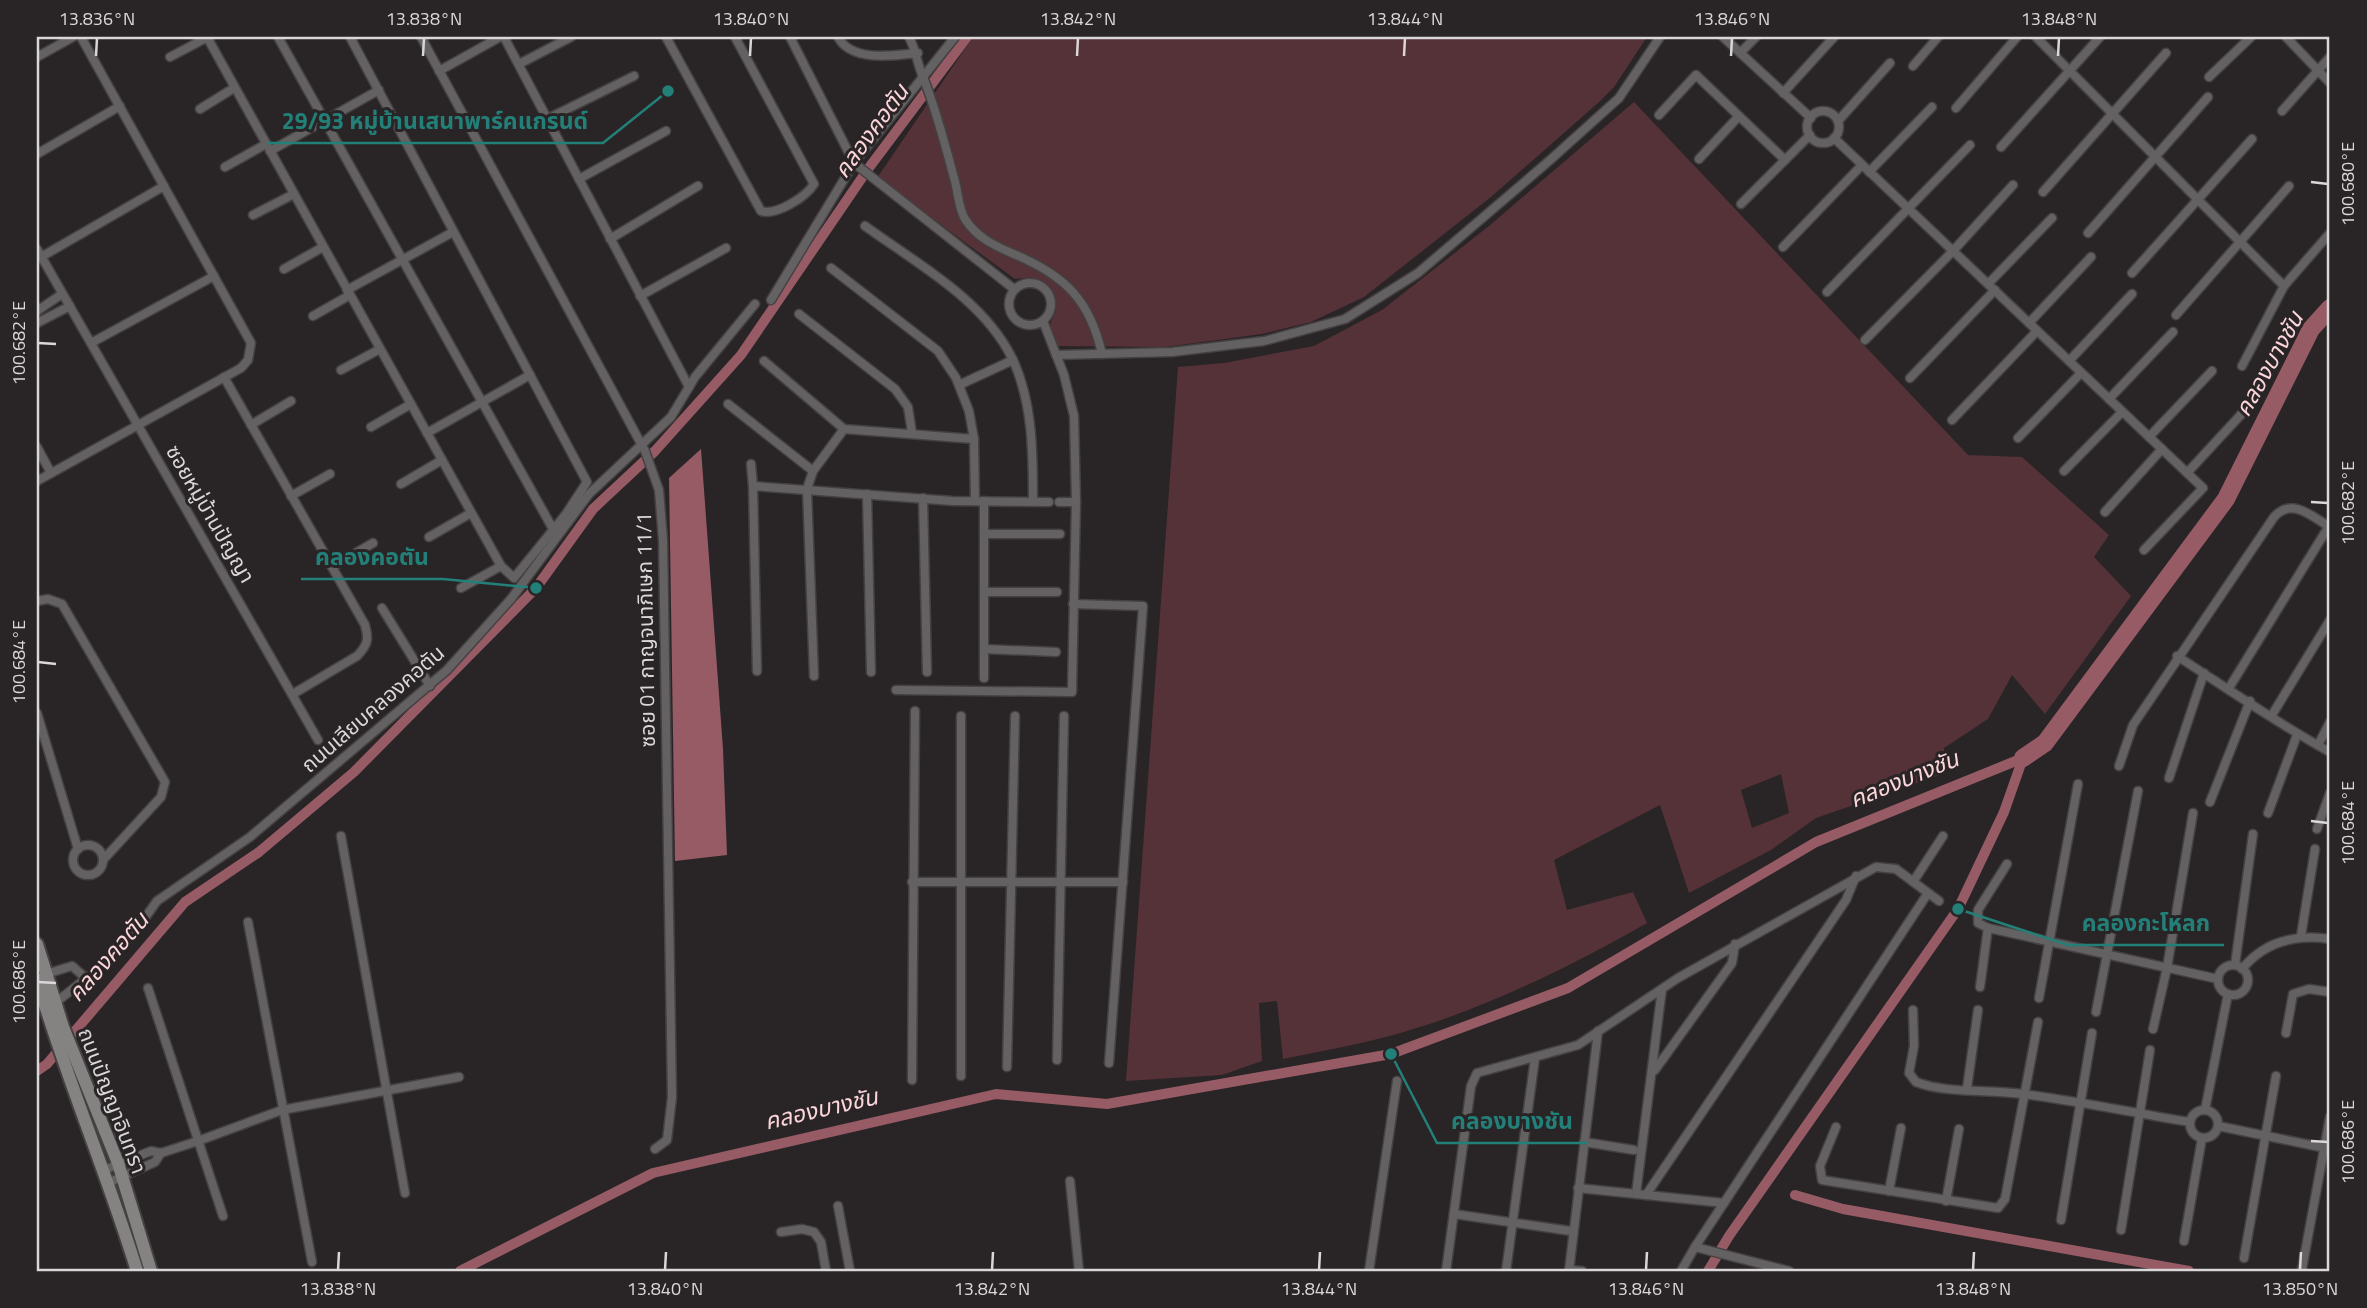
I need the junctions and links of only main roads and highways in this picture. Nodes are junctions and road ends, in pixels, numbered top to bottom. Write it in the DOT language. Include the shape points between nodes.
graph roads {
  1 [pos="37,944"];
  2 [pos="41,977"];
  3 [pos="137,1271"];
  4 [pos="151,1271"];
  1 -- 2 [label="main road, ถนนปัญญาอินทรา"];
  2 -- 3 [label="main road, ถนนปัญญาอินทรา" via="54,1039"];
  2 -- 4 [label="main road, ถนนปัญญาอินทรา" via="118,1163"];
}
